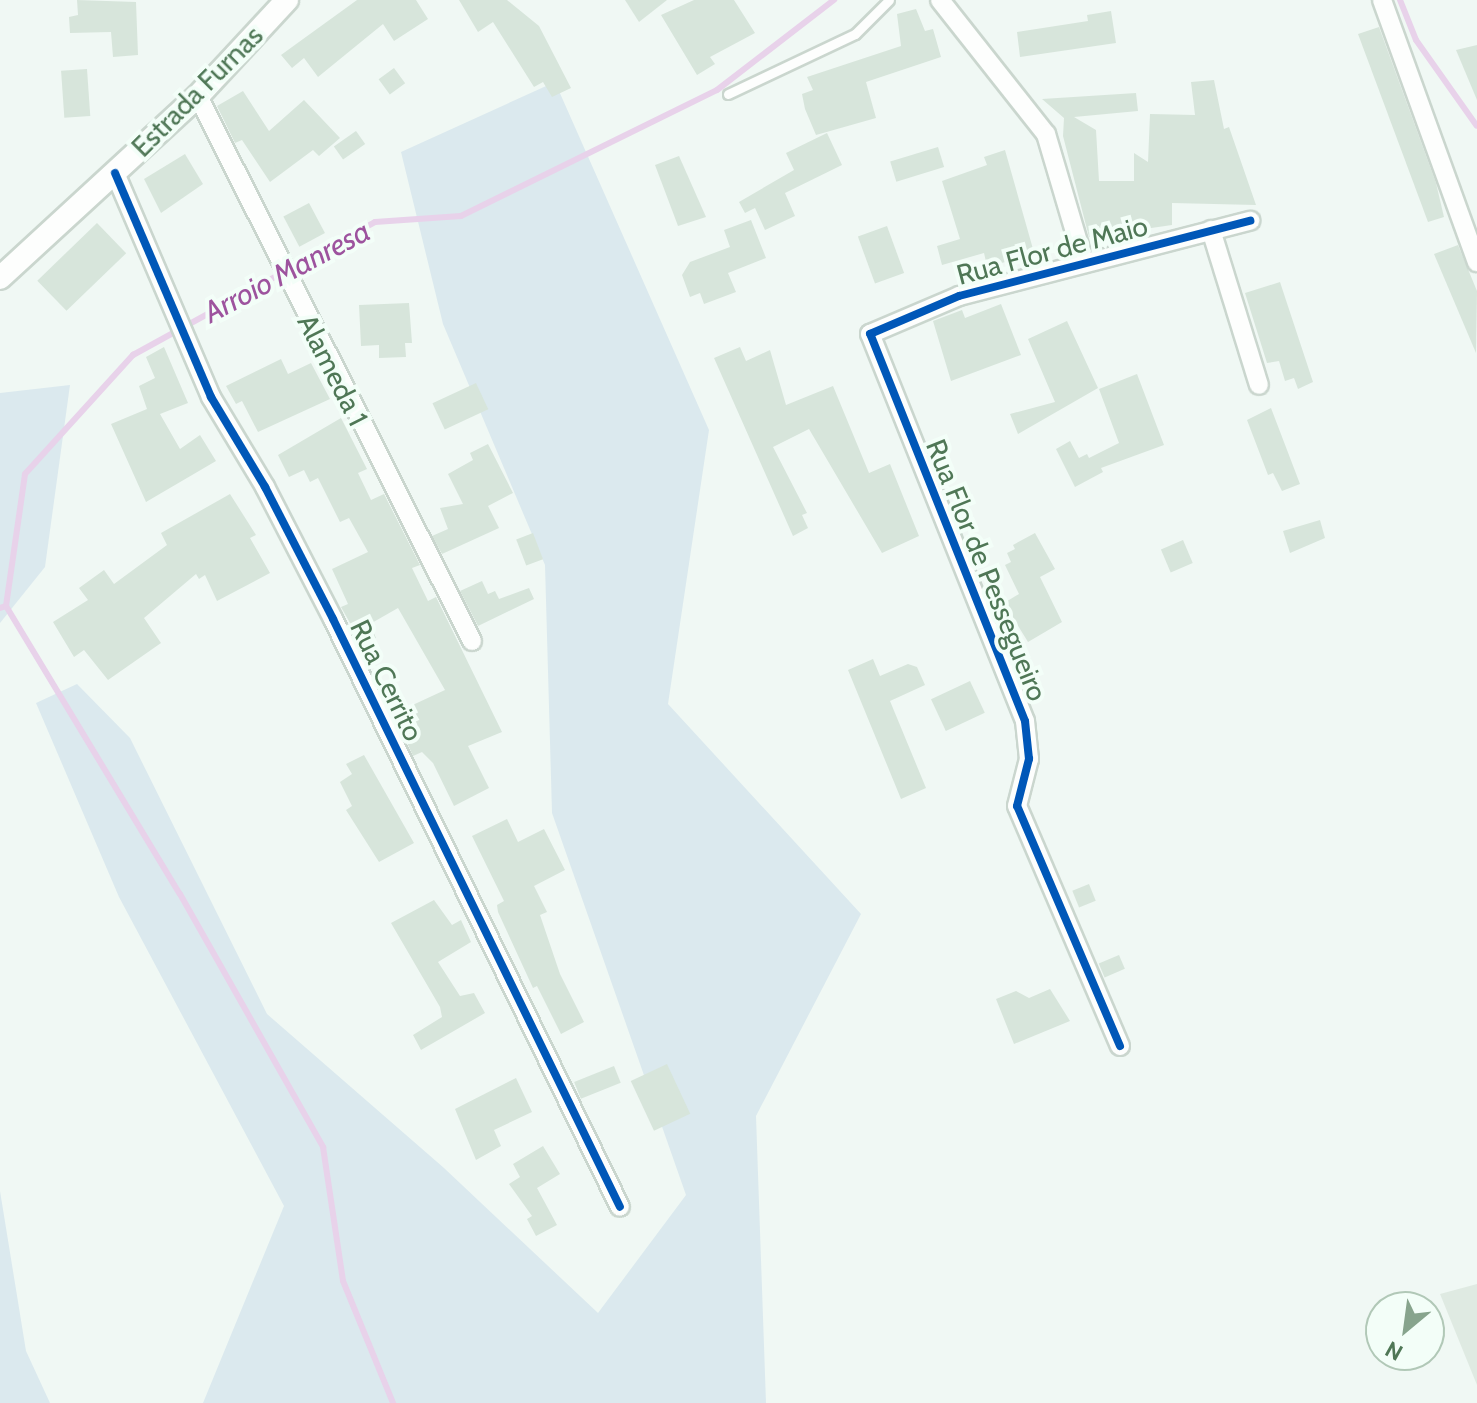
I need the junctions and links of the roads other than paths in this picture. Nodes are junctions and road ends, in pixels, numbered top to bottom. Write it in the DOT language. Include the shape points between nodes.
graph roads {
  1 [pos="287,0"];
  2 [pos="889,0"];
  3 [pos="940,0"];
  4 [pos="1382,0"];
  5 [pos="728,94"];
  6 [pos="198,96"];
  7 [pos="115,173"];
  8 [pos="1250,221"];
  9 [pos="1211,230"];
  10 [pos="1084,262"];
  11 [pos="1477,262"];
  12 [pos="0,278"];
  13 [pos="870,334"];
  14 [pos="1259,385"];
  15 [pos="472,641"];
  16 [pos="1120,1046"];
  17 [pos="620,1207"];
  1 -- 6 [label="street, Estrada Furnas"];
  2 -- 5 [label="lane" via="855,34"];
  3 -- 10 [label="street" via="1046,134"];
  4 -- 11 [label="street"];
  6 -- 7 [label="street, Estrada Furnas"];
  6 -- 15 [label="street, Alameda 1"];
  7 -- 12 [label="street, Estrada Furnas"];
  7 -- 17 [label="street, Rua Cerrito" via="211,397 333,619"];
  8 -- 9 [label="street, Rua Flor de Maio"];
  9 -- 10 [label="street, Rua Flor de Maio"];
  9 -- 14 [label="street"];
  10 -- 13 [label="street, Rua Flor de Maio" via="959,296"];
  13 -- 16 [label="street, Rua Flor de Pessegueiro" via="1025,721 1029,759 1017,806"];
}
